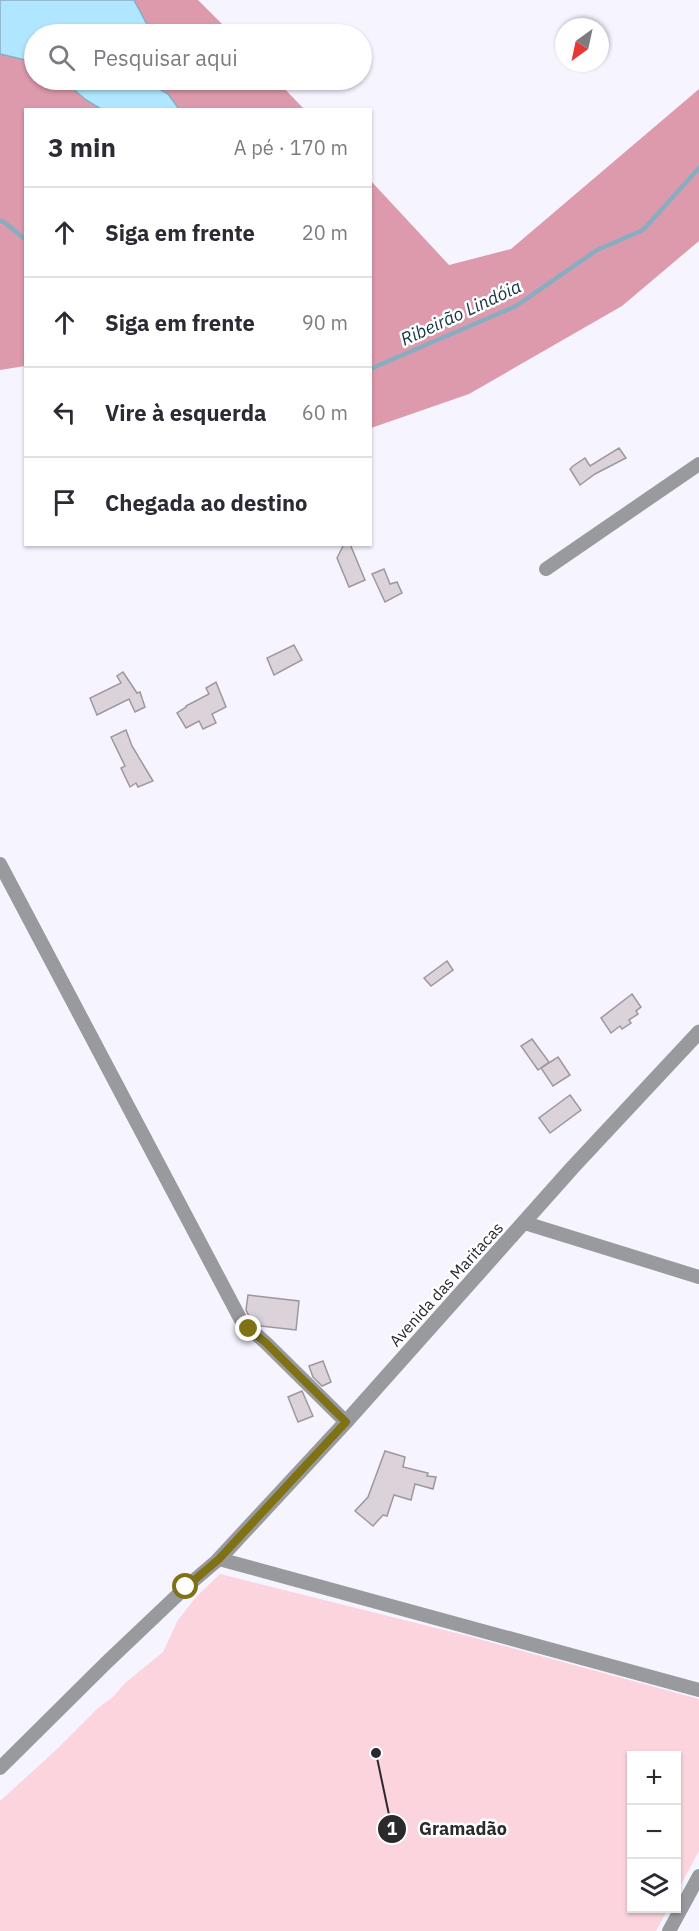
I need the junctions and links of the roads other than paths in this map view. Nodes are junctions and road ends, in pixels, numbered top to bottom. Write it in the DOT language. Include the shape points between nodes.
graph roads {
  1 [pos="699,464"];
  2 [pos="546,569"];
  3 [pos="0,864"];
  4 [pos="699,1032"];
  5 [pos="525,1223"];
  6 [pos="699,1276"];
  7 [pos="346,1422"];
  8 [pos="219,1559"];
  9 [pos="699,1690"];
  10 [pos="1,1764"];
  11 [pos="699,1876"];
  12 [pos="669,1931"];
  1 -- 2 [label="street"];
  3 -- 7 [label="street" via="242,1322"];
  4 -- 5 [label="street, Avenida das Maritacas"];
  5 -- 6 [label="street"];
  5 -- 7 [label="street, Avenida das Maritacas"];
  7 -- 8 [label="street, Avenida das Maritacas"];
  8 -- 9 [label="street"];
  8 -- 10 [label="street"];
  11 -- 12 [label="street"];
}
